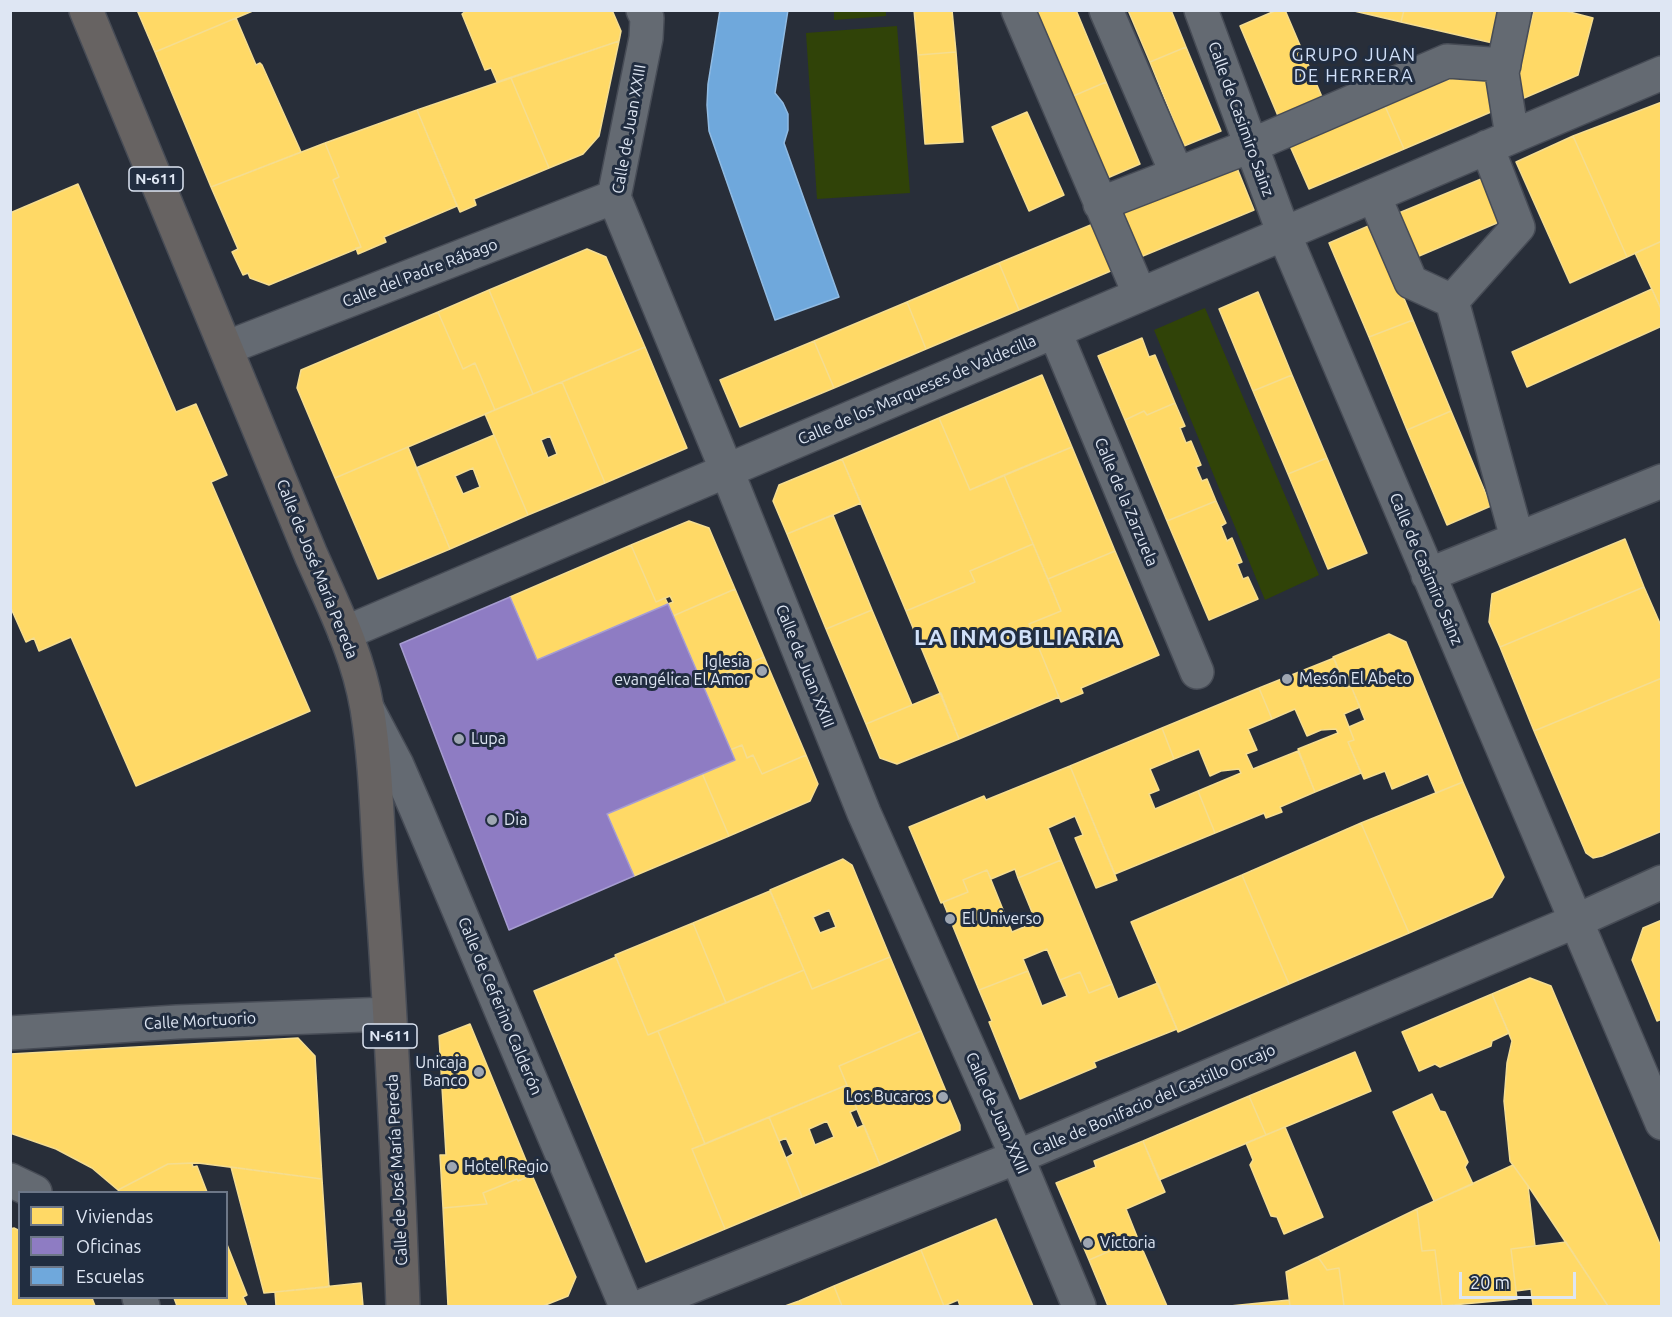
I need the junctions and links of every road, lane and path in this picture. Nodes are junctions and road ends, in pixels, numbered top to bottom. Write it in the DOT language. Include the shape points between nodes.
graph roads {
  1 [pos="86,10"];
  2 [pos="644,10"];
  3 [pos="1017,10"];
  4 [pos="1106,10"];
  5 [pos="1201,10"];
  6 [pos="1515,10"];
  7 [pos="1504,65"];
  8 [pos="1662,73"];
  9 [pos="1500,142"];
  10 [pos="1250,146"];
  11 [pos="1177,174"];
  12 [pos="1374,196"];
  13 [pos="614,197"];
  14 [pos="1100,204"];
  15 [pos="1284,234"];
  16 [pos="1140,295"];
  17 [pos="1452,301"];
  18 [pos="1055,332"];
  19 [pos="226,348"];
  20 [pos="727,471"];
  21 [pos="1662,481"];
  22 [pos="1517,538"];
  23 [pos="1428,575"];
  24 [pos="345,633"];
  25 [pos="1197,672"];
  26 [pos="367,708"];
  27 [pos="1662,882"];
  28 [pos="1576,921"];
  29 [pos="389,1014"];
  30 [pos="10,1033"];
  31 [pos="1662,1123"];
  32 [pos="1017,1157"];
  33 [pos="10,1180"];
  34 [pos="33,1191"];
  35 [pos="403,1306"];
  36 [pos="626,1306"];
  37 [pos="642,1306"];
  38 [pos="1079,1306"];
  1 -- 19 [label="highway, Calle de José María Pereda / N-611"];
  2 -- 13 [label="street, Calle de Juan XXIII" via="646,38"];
  3 -- 14 [label="street"];
  4 -- 11 [label="street"];
  5 -- 10 [label="street, Calle de Casimiro Sainz"];
  6 -- 7 [label="street"];
  7 -- 9 [label="street"];
  7 -- 10 [label="street" via="1447,61"];
  8 -- 9 [label="street, Calle de los Marqueses de Valdecilla"];
  9 -- 12 [label="street, Calle de los Marqueses de Valdecilla"];
  9 -- 17 [label="street" via="1518,228"];
  10 -- 11 [label="street"];
  10 -- 15 [label="street, Calle de Casimiro Sainz"];
  11 -- 14 [label="street"];
  12 -- 15 [label="street, Calle de los Marqueses de Valdecilla"];
  12 -- 17 [label="street" via="1411,282"];
  13 -- 19 [label="street, Calle del Padre Rábago"];
  13 -- 20 [label="street, Calle de Juan XXIII"];
  14 -- 16 [label="street"];
  15 -- 16 [label="street, Calle de los Marqueses de Valdecilla"];
  15 -- 23 [label="street, Calle de Casimiro Sainz"];
  16 -- 18 [label="street, Calle de los Marqueses de Valdecilla"];
  17 -- 22 [label="street"];
  18 -- 20 [label="street, Calle de los Marqueses de Valdecilla"];
  18 -- 25 [label="street, Calle de la Zarzuela"];
  19 -- 24 [label="highway, Calle de José María Pereda / N-611"];
  20 -- 24 [label="street, Calle de los Marqueses de Valdecilla"];
  20 -- 32 [label="street, Calle de Juan XXIII" via="864,813"];
  21 -- 22 [label="street"];
  22 -- 23 [label="street"];
  23 -- 28 [label="street, Calle de Casimiro Sainz"];
  24 -- 26 [label="highway, Calle de José María Pereda / N-611"];
  26 -- 29 [label="highway, Calle de José María Pereda / N-611"];
  26 -- 36 [label="street, Calle de Ceferino Calderón" via="413,801"];
  27 -- 28 [label="street, Calle de Bonifacio del Castillo Orcajo"];
  28 -- 31 [label="street, Calle de Casimiro Sainz"];
  28 -- 32 [label="street, Calle de Bonifacio del Castillo Orcajo"];
  29 -- 30 [label="street, Calle Mortuorio"];
  29 -- 35 [label="highway, Calle de José María Pereda / N-611"];
  32 -- 37 [label="street, Calle de Bonifacio del Castillo Orcajo"];
  32 -- 38 [label="street, Calle de Juan XXIII"];
  33 -- 34 [label="street"];
}
